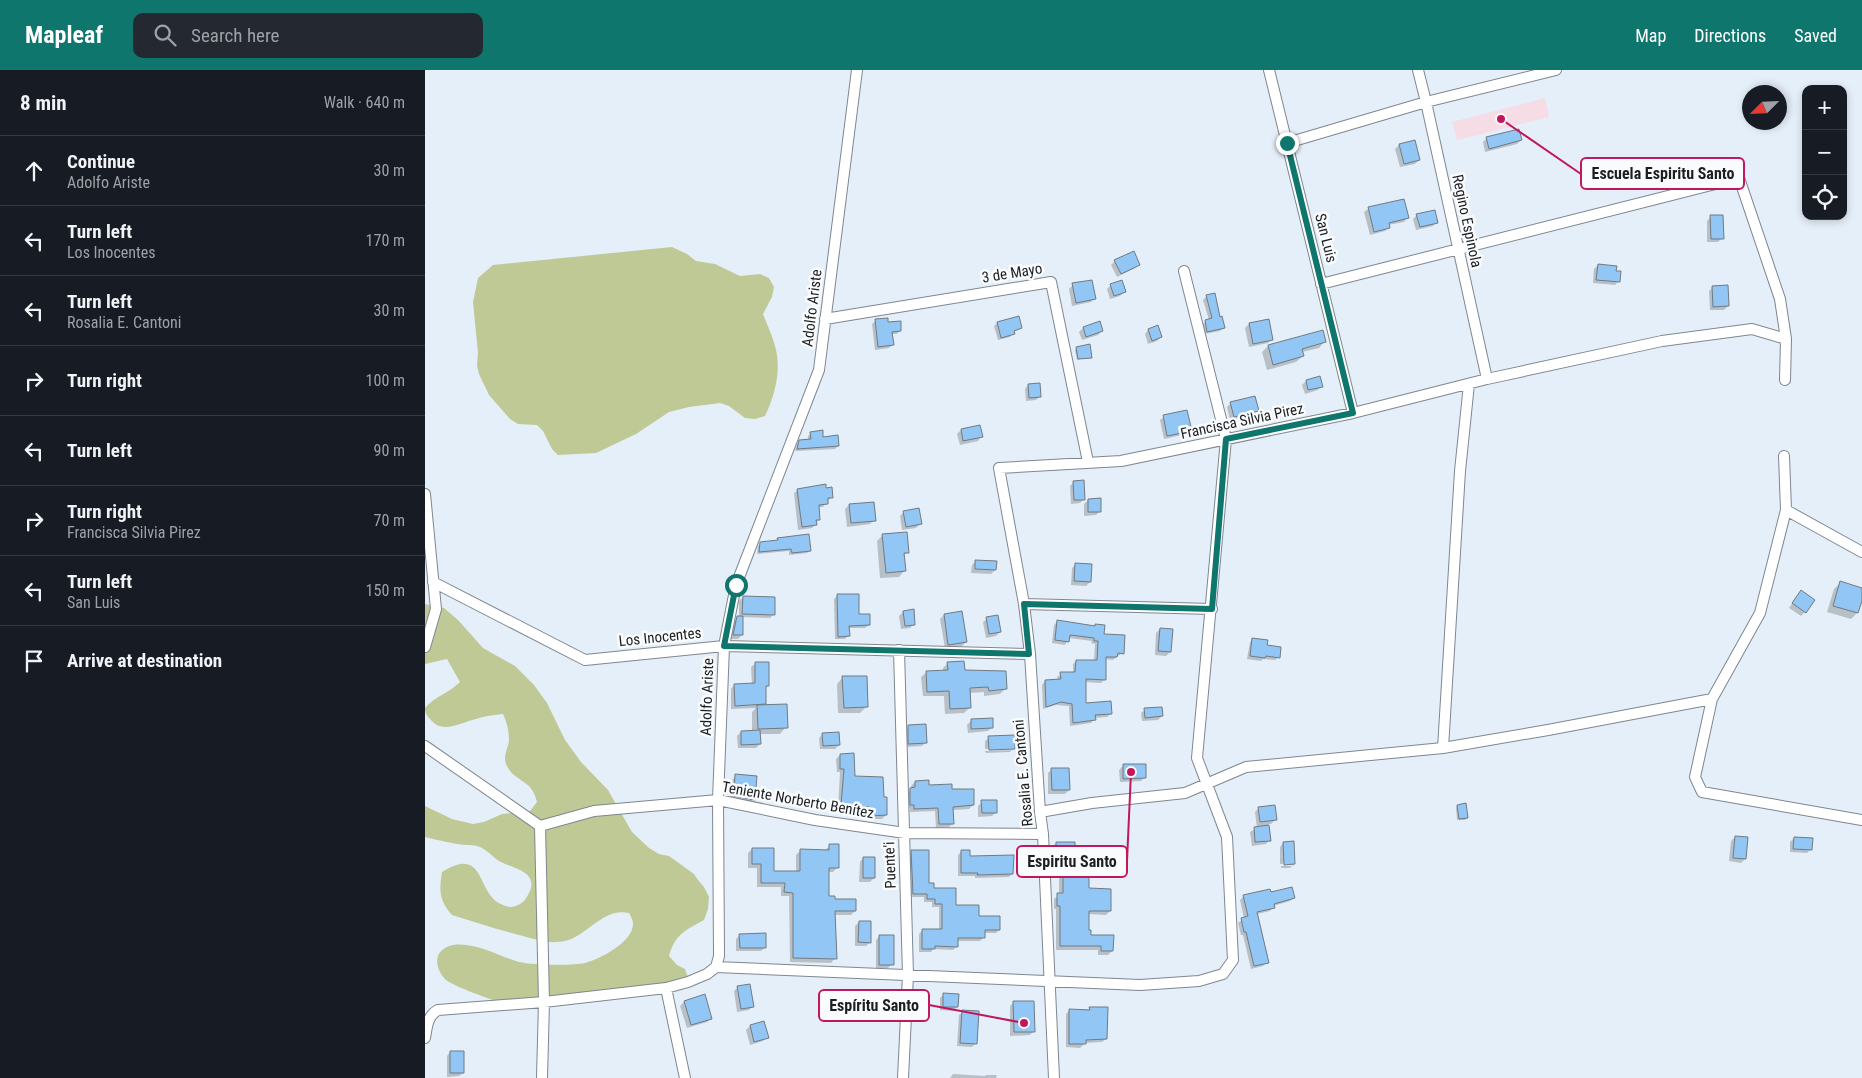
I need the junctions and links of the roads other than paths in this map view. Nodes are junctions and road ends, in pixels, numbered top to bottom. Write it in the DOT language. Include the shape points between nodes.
graph roads {
  1 [pos="857,70"];
  2 [pos="1269,70"];
  3 [pos="1418,70"];
  4 [pos="1556,70"];
  5 [pos="1426,102"];
  6 [pos="1287,143"];
  7 [pos="1458,249"];
  8 [pos="1183,271"];
  9 [pos="1321,284"];
  10 [pos="825,319"];
  11 [pos="1786,339"];
  12 [pos="1487,380"];
  13 [pos="1785,380"];
  14 [pos="1469,384"];
  15 [pos="1353,413"];
  16 [pos="1226,439"];
  17 [pos="1784,456"];
  18 [pos="1088,462"];
  19 [pos="999,468"];
  20 [pos="425,494"];
  21 [pos="1786,510"];
  22 [pos="1862,552"];
  23 [pos="433,582"];
  24 [pos="1024,604"];
  25 [pos="1212,609"];
  26 [pos="724,646"];
  27 [pos="425,647"];
  28 [pos="899,650"];
  29 [pos="1029,654"];
  30 [pos="1712,699"];
  31 [pos="425,746"];
  32 [pos="1443,748"];
  33 [pos="1207,784"];
  34 [pos="718,800"];
  35 [pos="1040,812"];
  36 [pos="1862,820"];
  37 [pos="540,826"];
  38 [pos="905,833"];
  39 [pos="1043,834"];
  40 [pos="716,967"];
  41 [pos="908,975"];
  42 [pos="1051,982"];
  43 [pos="666,988"];
  44 [pos="543,1002"];
  45 [pos="425,1038"];
  46 [pos="542,1078"];
  47 [pos="685,1078"];
  48 [pos="903,1078"];
  49 [pos="1054,1078"];
  1 -- 10 [label="street, Adolfo Ariste"];
  2 -- 6 [label="street, San Luis"];
  3 -- 5 [label="street, Regino Espinola"];
  4 -- 5 [label="street"];
  5 -- 6 [label="street"];
  5 -- 7 [label="street, Regino Espinola"];
  6 -- 9 [label="street, San Luis"];
  7 -- 9 [label="street"];
  7 -- 11 [label="street" via="1739,178 1780,299"];
  7 -- 12 [label="street, Regino Espinola"];
  8 -- 16 [label="street"];
  9 -- 15 [label="street, San Luis"];
  10 -- 18 [label="street, 3 de Mayo" via="1051,282"];
  10 -- 26 [label="street, Adolfo Ariste" via="819,370 736,585"];
  11 -- 12 [label="street, Francisca Silvia Pirez" via="1752,329 1662,340"];
  11 -- 13 [label="street"];
  12 -- 14 [label="street, Francisca Silvia Pirez"];
  14 -- 15 [label="street, Francisca Silvia Pirez"];
  14 -- 32 [label="street" via="1460,471"];
  15 -- 16 [label="street, Francisca Silvia Pirez"];
  16 -- 18 [label="street, Francisca Silvia Pirez" via="1121,462"];
  16 -- 25 [label="street"];
  17 -- 21 [label="street"];
  18 -- 19 [label="street, Francisca Silvia Pirez"];
  19 -- 24 [label="street, Rosalia E. Cantoni"];
  20 -- 23 [label="street"];
  21 -- 22 [label="street"];
  21 -- 30 [label="street" via="1761,613"];
  23 -- 26 [label="street, Los Inocentes" via="585,660"];
  23 -- 27 [label="street" via="436,608"];
  24 -- 25 [label="street"];
  24 -- 29 [label="street, Rosalia E. Cantoni"];
  25 -- 33 [label="street" via="1197,758"];
  26 -- 28 [label="street, Los Inocentes"];
  26 -- 34 [label="street, Adolfo Ariste"];
  28 -- 29 [label="street, Los Inocentes"];
  28 -- 38 [label="street, Puente'i"];
  29 -- 35 [label="street, Rosalia E. Cantoni"];
  30 -- 32 [label="street"];
  30 -- 36 [label="street" via="1695,777 1702,792"];
  31 -- 37 [label="street"];
  32 -- 33 [label="street" via="1246,767"];
  33 -- 35 [label="street" via="1185,793"];
  33 -- 42 [label="street" via="1227,837 1233,960 1223,974 1199,981 1140,985"];
  34 -- 37 [label="street, Teniente Norberto Benítez" via="594,811"];
  34 -- 38 [label="street, Teniente Norberto Benítez" via="815,820"];
  34 -- 40 [label="street, Adolfo Ariste" via="719,956"];
  35 -- 39 [label="street, Rosalia E. Cantoni"];
  37 -- 44 [label="street"];
  38 -- 39 [label="street, Teniente Norberto Benítez"];
  38 -- 41 [label="street, Puente'i"];
  39 -- 42 [label="street, Rosalia E. Cantoni"];
  40 -- 41 [label="street"];
  40 -- 43 [label="street" via="707,974"];
  41 -- 42 [label="street"];
  41 -- 48 [label="street, Puente'i"];
  42 -- 49 [label="street, Rosalia E. Cantoni"];
  43 -- 44 [label="street"];
  43 -- 47 [label="street"];
  44 -- 45 [label="street" via="438,1010 429,1019"];
  44 -- 46 [label="street"];
}
